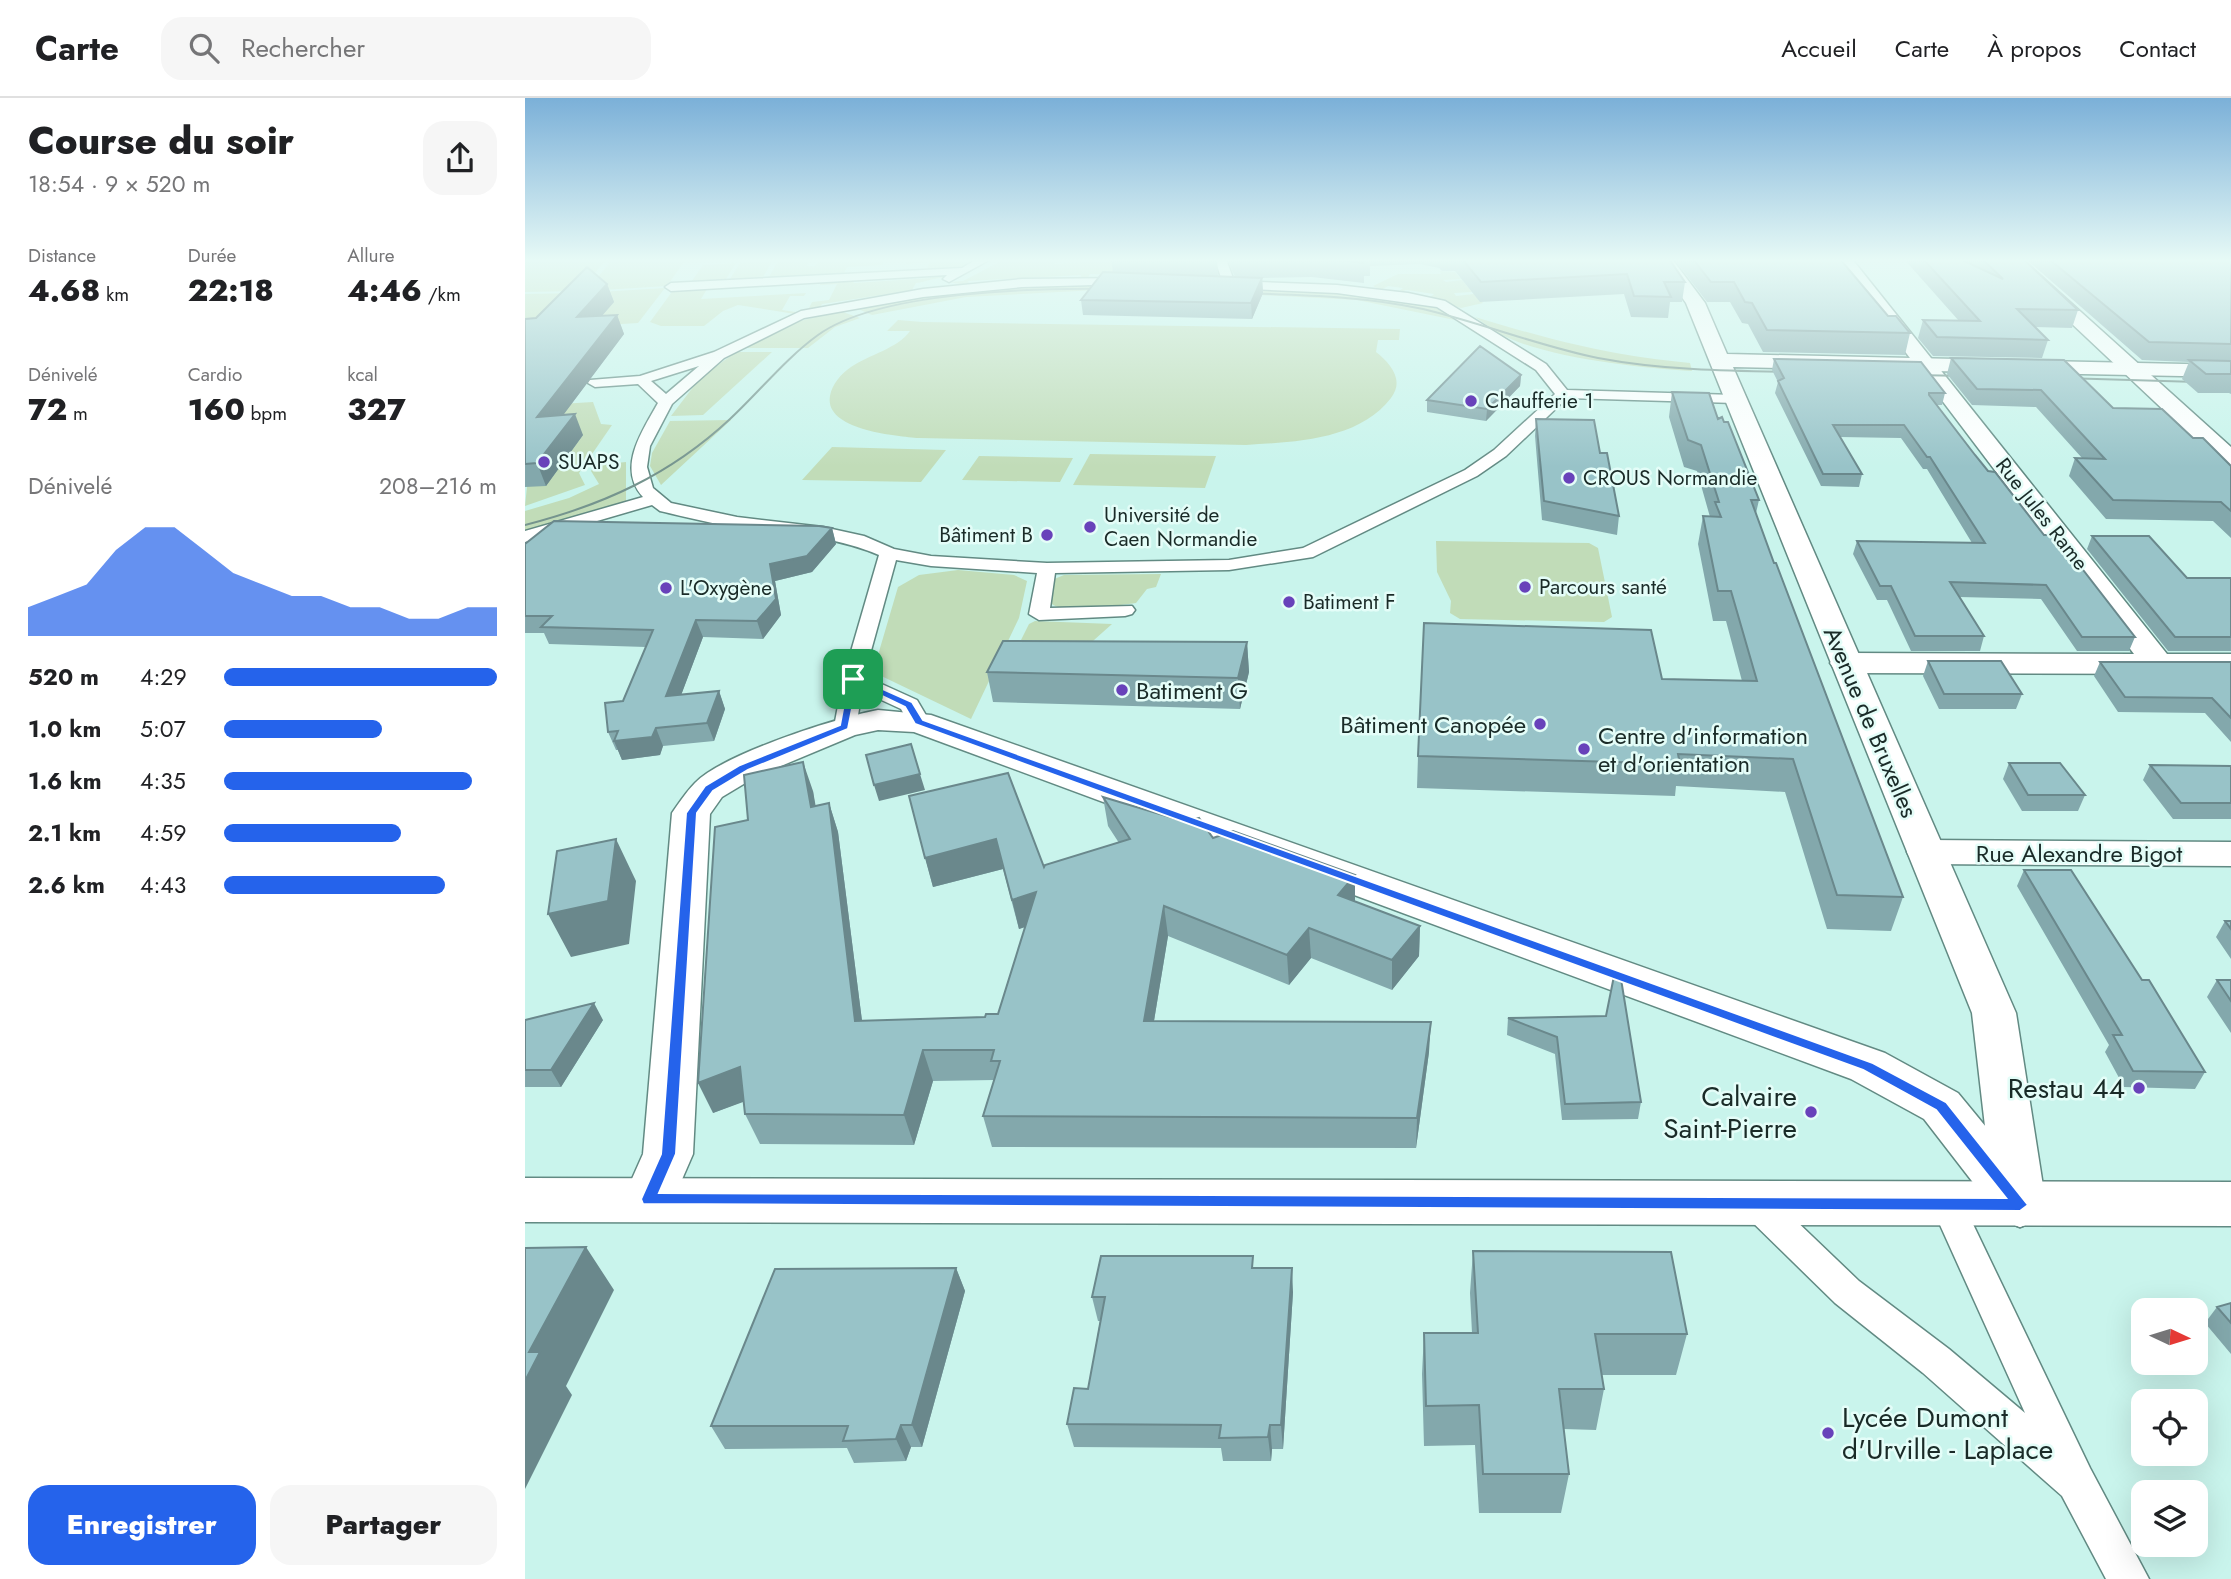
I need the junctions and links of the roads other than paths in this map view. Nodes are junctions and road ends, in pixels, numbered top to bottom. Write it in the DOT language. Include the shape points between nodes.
graph roads {
  1 [pos="761,328"];
  2 [pos="1482,328"];
  3 [pos="1705,328"];
  4 [pos="1897,328"];
  5 [pos="2085,328"];
  6 [pos="719,355"];
  7 [pos="1718,360"];
  8 [pos="1926,365"];
  9 [pos="625,368"];
  10 [pos="2131,370"];
  11 [pos="2231,372"];
  12 [pos="641,380"];
  13 [pos="615,382"];
  14 [pos="595,383"];
  15 [pos="1563,394"];
  16 [pos="1735,399"];
  17 [pos="666,402"];
  18 [pos="2231,460"];
  19 [pos="654,499"];
  20 [pos="525,537"];
  21 [pos="889,554"];
  22 [pos="1047,568"];
  23 [pos="1125,610"];
  24 [pos="1846,663"];
  25 [pos="2158,664"];
  26 [pos="2231,664"];
  27 [pos="853,679"];
  28 [pos="919,722"];
  29 [pos="845,727"];
  30 [pos="1926,852"];
  31 [pos="2231,854"];
  32 [pos="649,1199"];
  33 [pos="525,1200"];
  34 [pos="1756,1204"];
  35 [pos="2231,1204"];
  36 [pos="1947,1205"];
  37 [pos="2020,1205"];
  38 [pos="2075,1482"];
  39 [pos="2128,1579"];
  1 -- 6 [label="lane"];
  2 -- 15 [label="lane" via="1541,367"];
  3 -- 7 [label="street, Avenue de Bruxelles"];
  4 -- 8 [label="street, Rue Jules Rame"];
  5 -- 10 [label="street"];
  6 -- 12 [label="lane"];
  6 -- 17 [label="lane"];
  7 -- 8 [label="street"];
  7 -- 16 [label="street, Avenue de Bruxelles"];
  8 -- 10 [label="street"];
  8 -- 25 [label="street, Rue Jules Rame"];
  9 -- 13 [label="lane"];
  10 -- 11 [label="street"];
  10 -- 18 [label="street"];
  12 -- 13 [label="lane"];
  12 -- 17 [label="lane"];
  13 -- 14 [label="lane"];
  15 -- 16 [label="lane"];
  15 -- 22 [label="lane" via="1500,453 1471,473 1307,553 1229,565"];
  16 -- 24 [label="street, Avenue de Bruxelles"];
  17 -- 19 [label="lane" via="642,446 639,467 645,490"];
  19 -- 20 [label="lane"];
  19 -- 21 [label="lane" via="666,508 725,520 858,540"];
  21 -- 22 [label="lane"];
  21 -- 27 [label="lane"];
  22 -- 23 [label="lane" via="1039,614"];
  24 -- 25 [label="street"];
  24 -- 30 [label="street, Avenue de Bruxelles"];
  25 -- 26 [label="street"];
  27 -- 28 [label="lane" via="909,705"];
  27 -- 29 [label="lane"];
  28 -- 29 [label="street" via="878,720"];
  28 -- 37 [label="street" via="1868,1066 1941,1106"];
  29 -- 32 [label="street" via="744,768 709,789 691,813 668,1154"];
  30 -- 31 [label="street, Rue Alexandre Bigot"];
  30 -- 37 [label="street, Avenue de Bruxelles" via="1994,1013"];
  32 -- 33 [label="street"];
  32 -- 34 [label="street"];
  34 -- 36 [label="street"];
  34 -- 38 [label="lane" via="1847,1292"];
  35 -- 37 [label="street"];
  36 -- 37 [label="street"];
  36 -- 38 [label="lane"];
  38 -- 39 [label="lane"];
}
